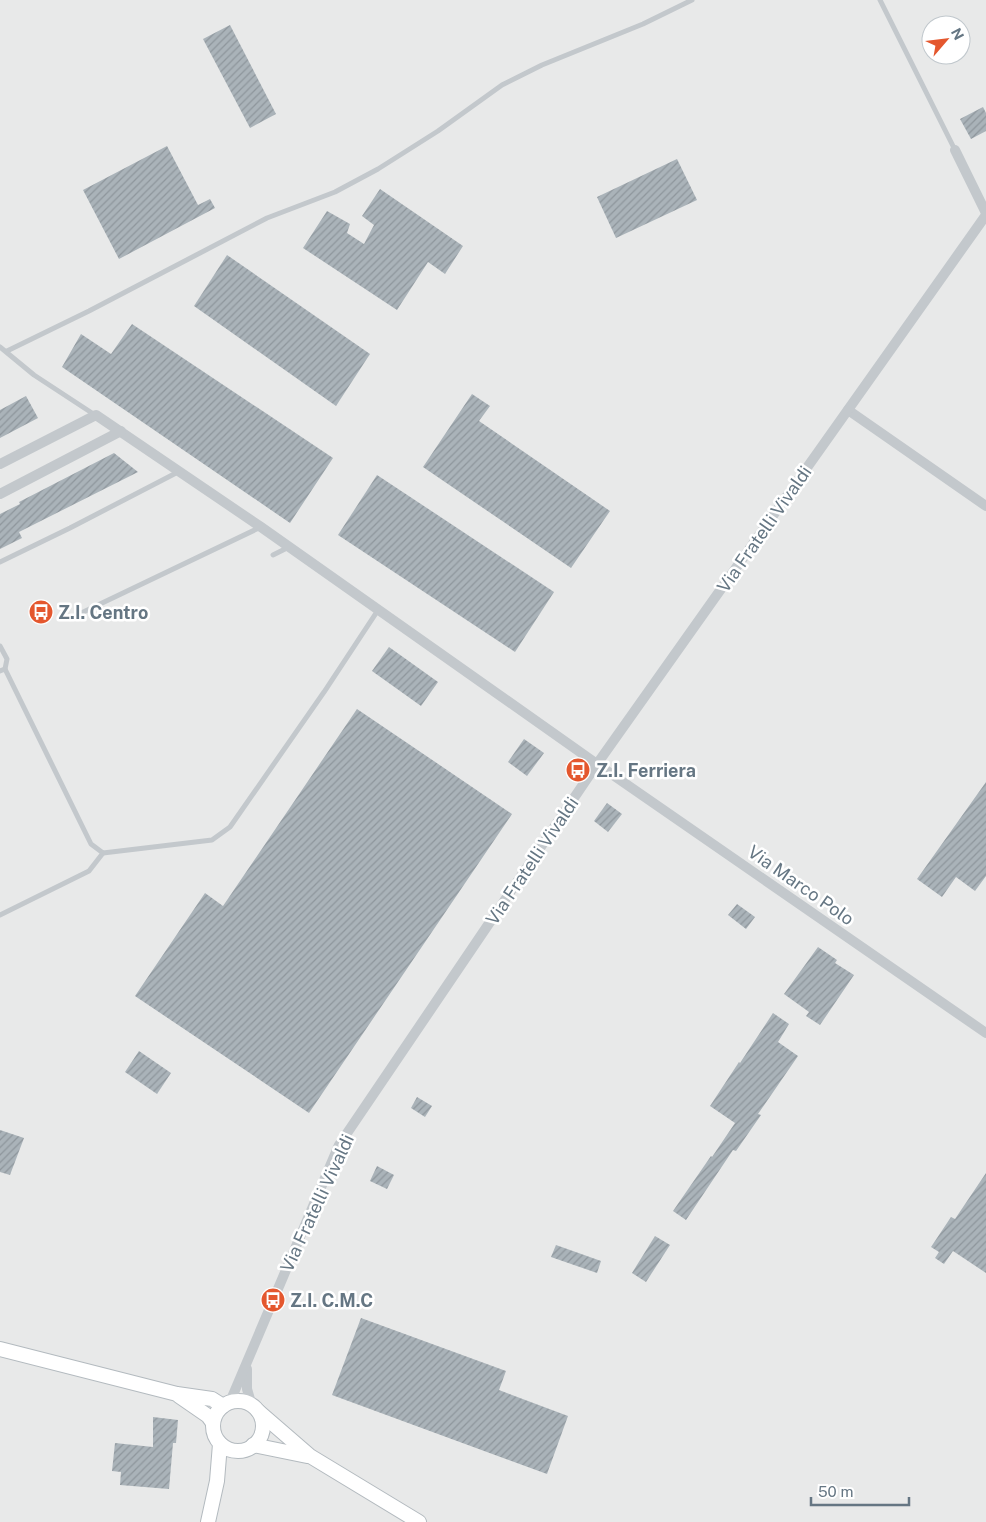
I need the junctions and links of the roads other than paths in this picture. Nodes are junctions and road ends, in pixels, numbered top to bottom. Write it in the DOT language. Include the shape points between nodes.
graph roads {
  1 [pos="692,0"];
  2 [pos="880,0"];
  3 [pos="955,150"];
  4 [pos="986,214"];
  5 [pos="0,346"];
  6 [pos="7,351"];
  7 [pos="848,410"];
  8 [pos="96,415"];
  9 [pos="120,431"];
  10 [pos="0,464"];
  11 [pos="180,471"];
  12 [pos="0,494"];
  13 [pos="986,506"];
  14 [pos="261,527"];
  15 [pos="289,547"];
  16 [pos="273,555"];
  17 [pos="0,562"];
  18 [pos="378,610"];
  19 [pos="75,616"];
  20 [pos="0,646"];
  21 [pos="3,670"];
  22 [pos="597,764"];
  23 [pos="103,853"];
  24 [pos="0,915"];
  25 [pos="986,1033"];
  26 [pos="0,1349"];
  27 [pos="246,1363"];
  28 [pos="177,1394"];
  29 [pos="226,1404"];
  30 [pos="255,1409"];
  31 [pos="213,1423"];
  32 [pos="220,1444"];
  33 [pos="250,1447"];
  34 [pos="310,1456"];
  35 [pos="217,1481"];
  36 [pos="208,1522"];
  37 [pos="419,1522"];
  1 -- 6 [label="lane" via="502,85 378,169 334,192 267,218"];
  2 -- 3 [label="lane"];
  3 -- 4 [label="street"];
  4 -- 7 [label="street, Via Fratelli Vivaldi"];
  5 -- 6 [label="lane"];
  6 -- 8 [label="lane" via="34,375"];
  7 -- 13 [label="street"];
  7 -- 22 [label="street, Via Fratelli Vivaldi"];
  8 -- 9 [label="street, Via Marco Polo"];
  8 -- 10 [label="street"];
  9 -- 11 [label="street, Via Marco Polo"];
  9 -- 12 [label="street"];
  11 -- 14 [label="street, Via Marco Polo"];
  11 -- 17 [label="lane"];
  14 -- 15 [label="street, Via Marco Polo"];
  14 -- 19 [label="lane"];
  15 -- 16 [label="lane"];
  15 -- 18 [label="street, Via Marco Polo"];
  18 -- 22 [label="street, Via Marco Polo"];
  18 -- 23 [label="lane" via="230,827 212,840"];
  20 -- 21 [label="lane" via="7,659"];
  21 -- 23 [label="lane" via="91,844"];
  22 -- 25 [label="street, Via Marco Polo"];
  22 -- 27 [label="street, Via Fratelli Vivaldi" via="339,1145"];
  23 -- 24 [label="lane" via="89,870"];
  26 -- 28 [label="main road"];
  27 -- 29 [label="street, Via Fratelli Vivaldi"];
  27 -- 30 [label="street, Via Fratelli Vivaldi" via="247,1389"];
  28 -- 29 [label="main road"];
  28 -- 31 [label="main road"];
  29 -- 30 [label="main road" via="246,1402"];
  29 -- 31 [label="main road"];
  30 -- 33 [label="main road" via="261,1418 262,1433"];
  30 -- 34 [label="main road"];
  31 -- 32 [label="main road"];
  32 -- 33 [label="main road" via="232,1450"];
  32 -- 35 [label="main road"];
  33 -- 34 [label="main road"];
  33 -- 35 [label="main road" via="232,1455"];
  34 -- 37 [label="main road"];
  35 -- 36 [label="main road"];
}
